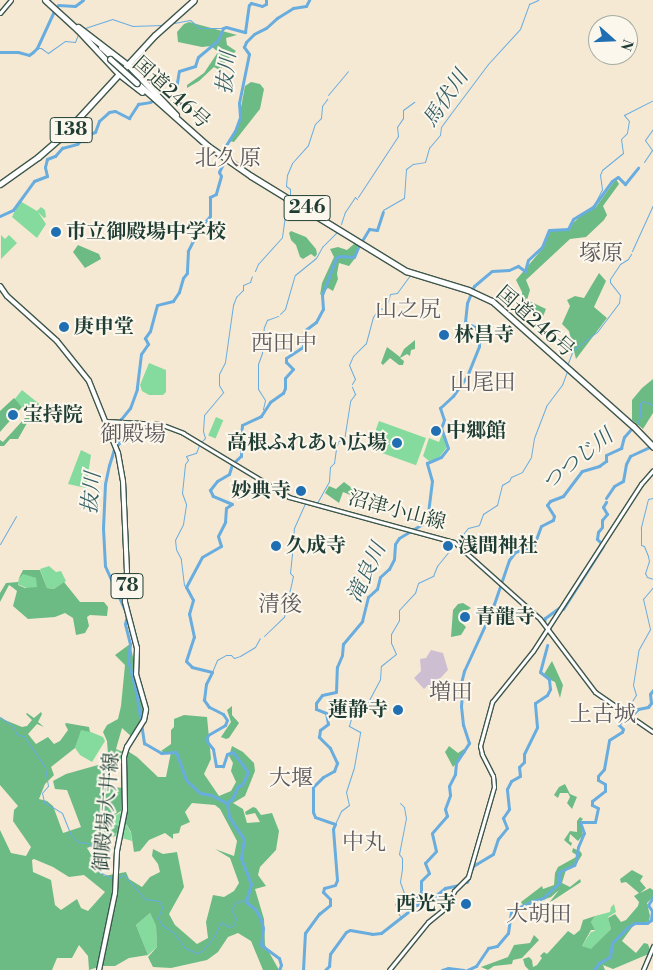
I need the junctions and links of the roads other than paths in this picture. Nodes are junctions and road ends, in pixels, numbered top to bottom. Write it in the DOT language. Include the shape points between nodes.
graph roads {
  1 [pos="11,0"];
  2 [pos="44,0"];
  3 [pos="49,0"];
  4 [pos="194,0"];
  5 [pos="0,13"];
  6 [pos="78,28"];
  7 [pos="111,56"];
  8 [pos="124,70"];
  9 [pos="138,84"];
  10 [pos="157,100"];
  11 [pos="0,185"];
  12 [pos="0,286"];
  13 [pos="106,421"];
  14 [pos="652,445"];
  15 [pos="653,470"];
  16 [pos="548,628"];
  17 [pos="653,732"];
  18 [pos="653,946"];
  19 [pos="652,953"];
  20 [pos="99,970"];
  21 [pos="388,970"];
  22 [pos="643,970"];
  1 -- 5 [label="main road"];
  2 -- 6 [label="highway, 国道246号 / 246"];
  3 -- 6 [label="highway, 国道246号 / 246"];
  4 -- 8 [label="highway, 138"];
  6 -- 7 [label="highway, 国道246号 / 246"];
  6 -- 8 [label="highway, 246" via="113,67"];
  7 -- 8 [label="highway, 246"];
  7 -- 9 [label="highway, 国道246号 / 246, bridge"];
  8 -- 9 [label="highway, 246"];
  8 -- 10 [label="highway, 246" via="136,73"];
  8 -- 11 [label="highway, 138" via="51,149"];
  9 -- 10 [label="highway, 国道246号 / 246"];
  10 -- 14 [label="highway, 国道246号 / 246" via="225,157 407,269 476,291 504,312"];
  12 -- 13 [label="main road, 御殿場大井線 / 78" via="76,363 95,392"];
  13 -- 16 [label="main road, 沼津小山線" via="154,422 179,431 283,494 456,543"];
  13 -- 20 [label="main road, 御殿場大井線 / 78" via="124,496 128,571 125,602 137,648 136,669 146,707 144,720 124,757 125,810"];
  15 -- 16 [label="main road"];
  16 -- 17 [label="main road, 沼津小山線" via="595,692"];
  16 -- 21 [label="main road" via="495,697 488,711 480,746 493,776 494,787 467,880 454,891 448,906 428,922"];
  18 -- 19 [label="main road"];
  19 -- 22 [label="main road"];
}
